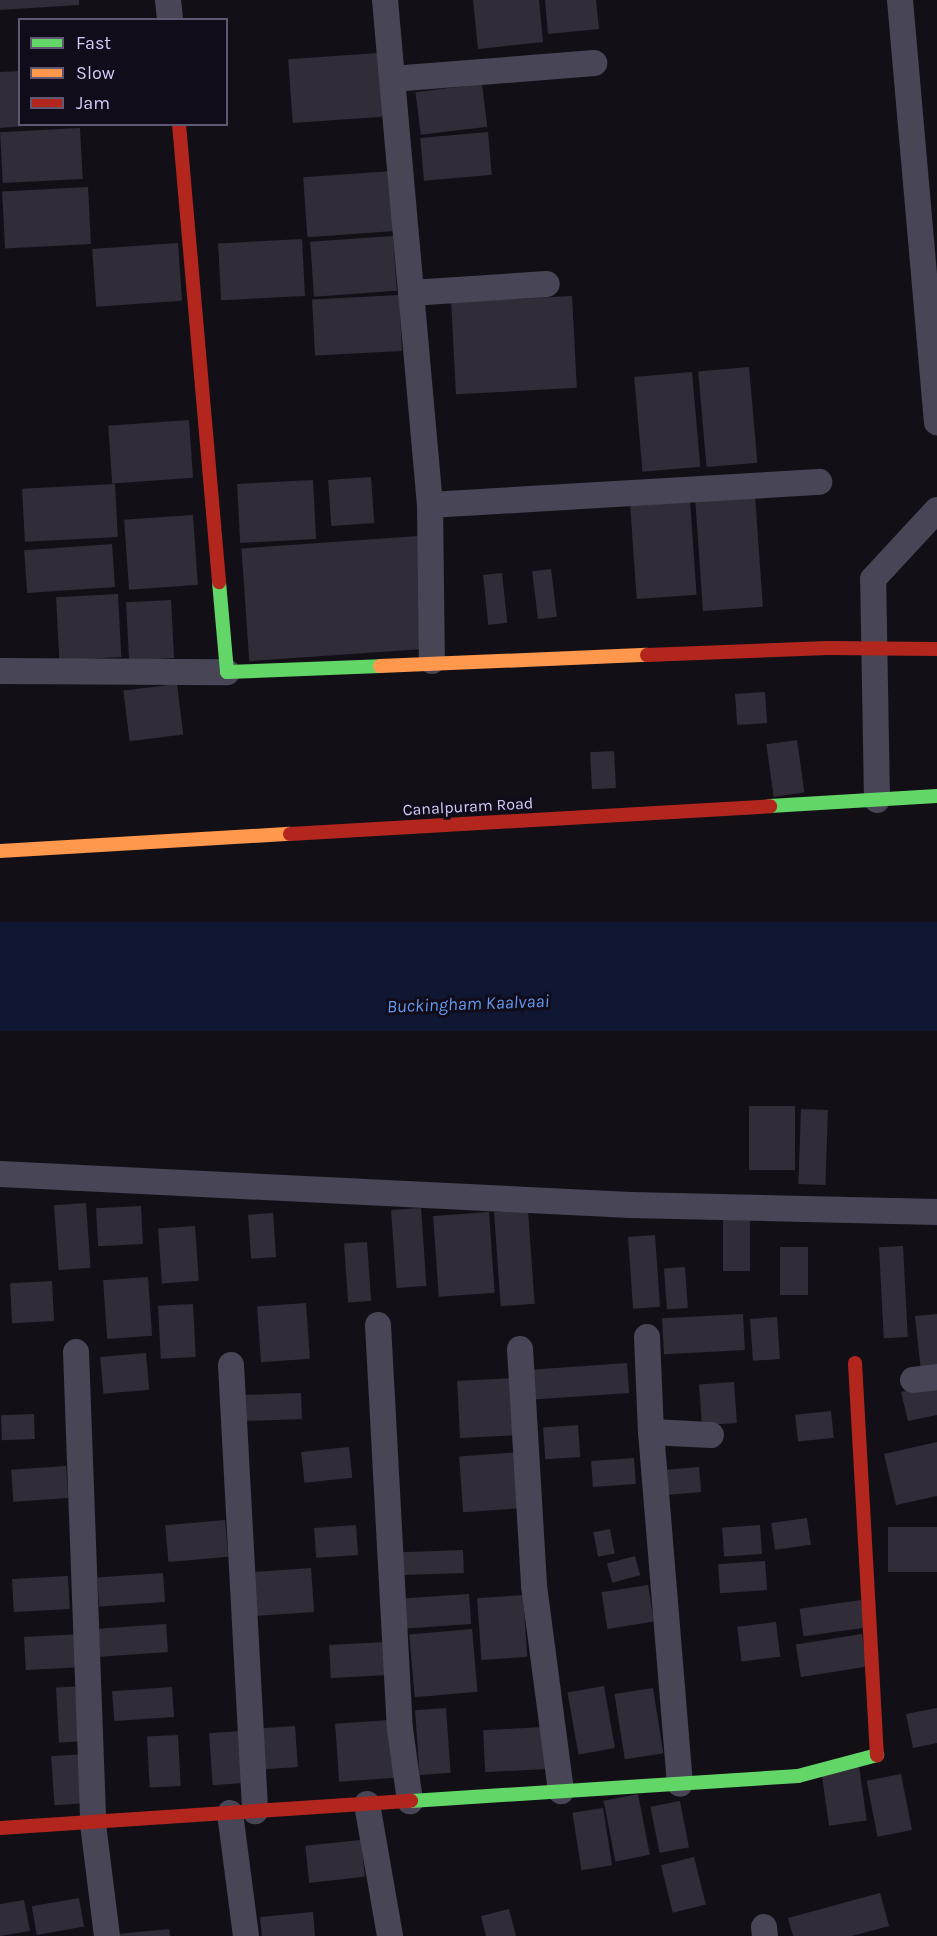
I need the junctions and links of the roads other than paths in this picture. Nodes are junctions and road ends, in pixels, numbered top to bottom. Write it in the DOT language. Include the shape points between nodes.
graph roads {
  1 [pos="168,0"];
  2 [pos="385,0"];
  3 [pos="900,0"];
  4 [pos="170,18"];
  5 [pos="594,63"];
  6 [pos="392,79"];
  7 [pos="179,126"];
  8 [pos="547,284"];
  9 [pos="411,294"];
  10 [pos="937,422"];
  11 [pos="819,482"];
  12 [pos="430,505"];
  13 [pos="937,510"];
  14 [pos="874,648"];
  15 [pos="937,649"];
  16 [pos="432,661"];
  17 [pos="0,671"];
  18 [pos="227,672"];
  19 [pos="937,796"];
  20 [pos="877,800"];
  21 [pos="0,851"];
  22 [pos="0,1174"];
  23 [pos="937,1212"];
  24 [pos="378,1325"];
  25 [pos="647,1337"];
  26 [pos="520,1349"];
  27 [pos="76,1352"];
  28 [pos="855,1363"];
  29 [pos="231,1365"];
  30 [pos="651,1432"];
  31 [pos="711,1434"];
  32 [pos="680,1784"];
  33 [pos="561,1791"];
  34 [pos="410,1801"];
  35 [pos="368,1804"];
  36 [pos="243,1812"];
  37 [pos="93,1824"];
  38 [pos="0,1828"];
  39 [pos="107,1936"];
  40 [pos="246,1936"];
  41 [pos="390,1936"];
  1 -- 4 [label="street"];
  2 -- 6 [label="street"];
  3 -- 10 [label="street"];
  5 -- 6 [label="street"];
  6 -- 9 [label="street"];
  7 -- 18 [label="street"];
  8 -- 9 [label="street"];
  9 -- 12 [label="street"];
  11 -- 12 [label="street"];
  12 -- 16 [label="street"];
  13 -- 14 [label="street" via="873,579"];
  14 -- 15 [label="street"];
  14 -- 16 [label="street"];
  14 -- 20 [label="street"];
  16 -- 18 [label="street"];
  17 -- 18 [label="street"];
  19 -- 20 [label="street, Canalpuram Road"];
  20 -- 21 [label="street, Canalpuram Road"];
  22 -- 23 [label="street" via="630,1205"];
  24 -- 34 [label="street" via="400,1729"];
  25 -- 30 [label="street"];
  26 -- 33 [label="street" via="534,1586"];
  27 -- 37 [label="street"];
  28 -- 32 [label="street" via="880,1754 798,1776"];
  29 -- 36 [label="street"];
  30 -- 31 [label="street"];
  30 -- 32 [label="street"];
  32 -- 33 [label="street"];
  33 -- 34 [label="street"];
  34 -- 35 [label="street"];
  35 -- 36 [label="street"];
  35 -- 41 [label="street"];
  36 -- 37 [label="street"];
  36 -- 40 [label="street"];
  37 -- 38 [label="street"];
  37 -- 39 [label="street"];
}
